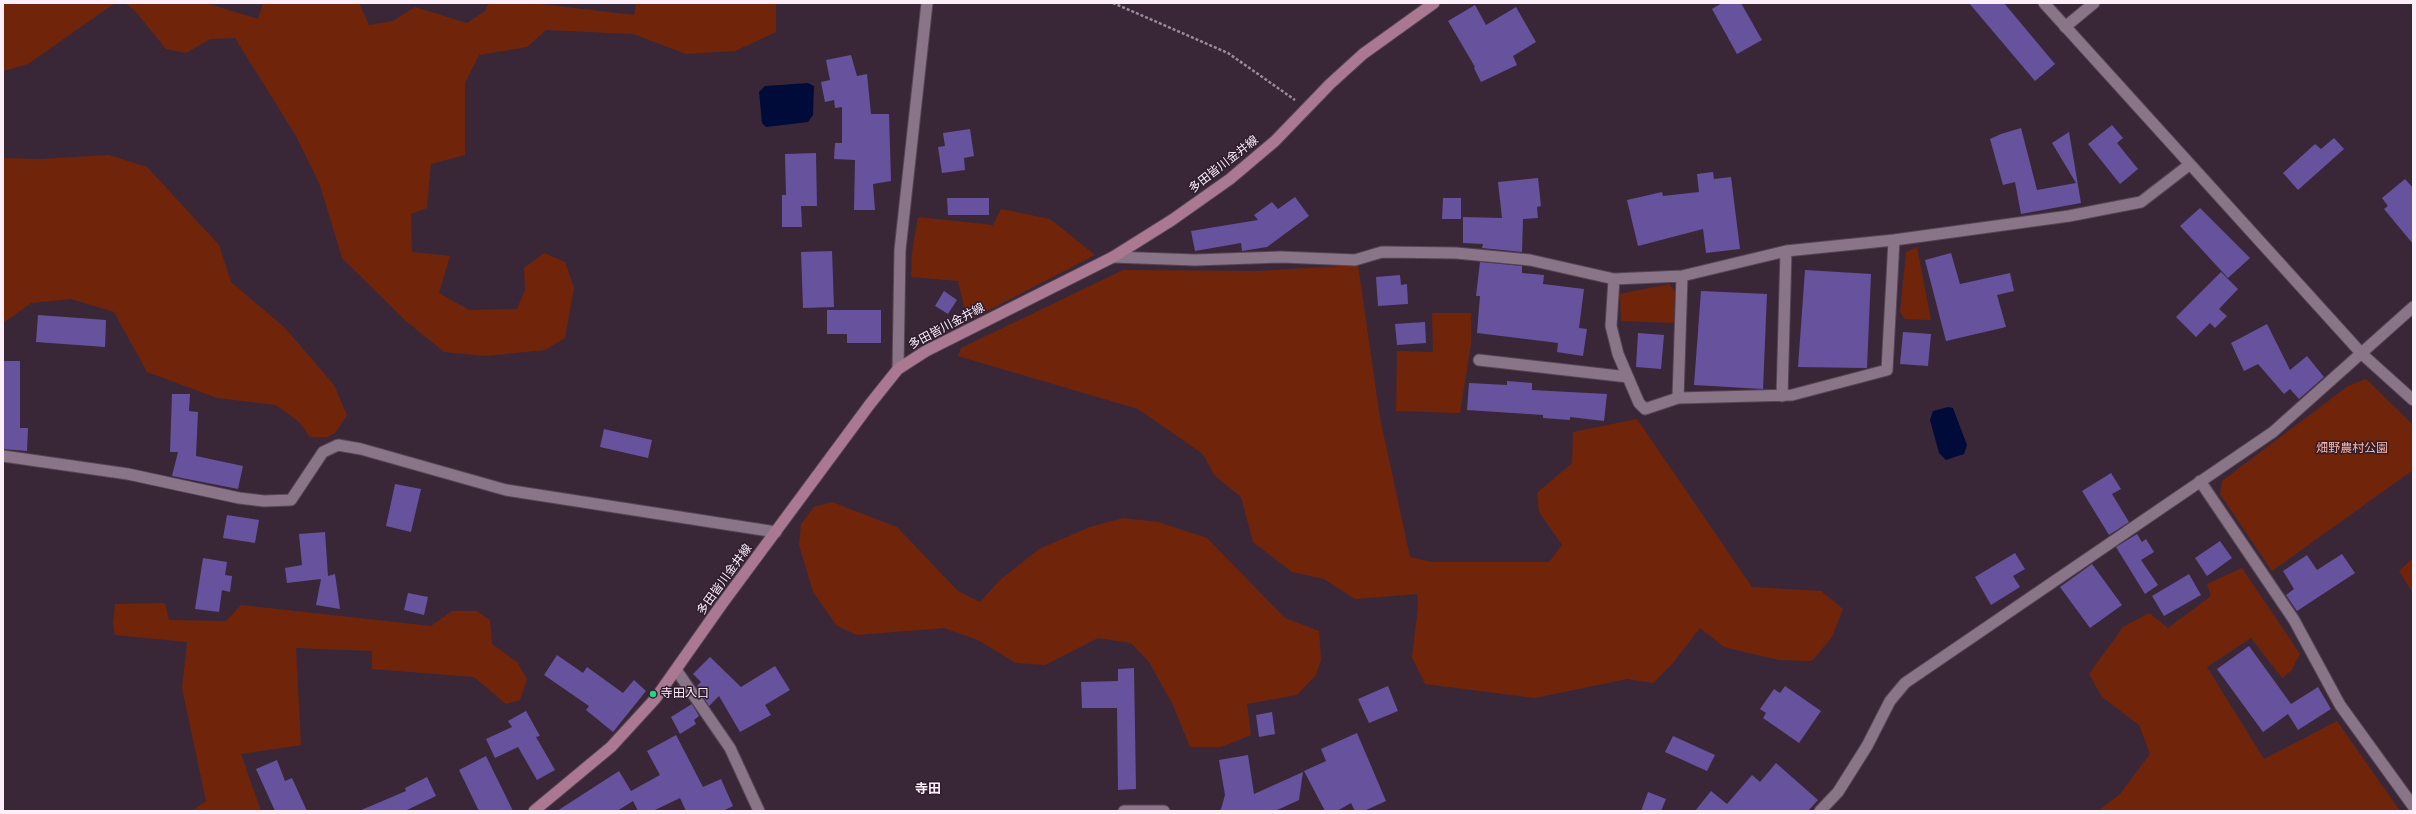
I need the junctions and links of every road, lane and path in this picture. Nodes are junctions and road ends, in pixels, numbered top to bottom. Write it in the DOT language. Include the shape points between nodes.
graph roads {
  1 [pos="927,3"];
  2 [pos="1113,3"];
  3 [pos="1434,3"];
  4 [pos="2044,3"];
  5 [pos="2094,3"];
  6 [pos="2065,27"];
  7 [pos="1306,108"];
  8 [pos="2190,165"];
  9 [pos="1894,240"];
  10 [pos="1786,251"];
  11 [pos="1113,256"];
  12 [pos="1682,276"];
  13 [pos="1614,278"];
  14 [pos="2413,307"];
  15 [pos="2362,354"];
  16 [pos="1479,360"];
  17 [pos="898,370"];
  18 [pos="1628,377"];
  19 [pos="1782,396"];
  20 [pos="1678,398"];
  21 [pos="2413,400"];
  22 [pos="3,456"];
  23 [pos="2200,481"];
  24 [pos="776,532"];
  25 [pos="677,671"];
  26 [pos="2413,806"];
  27 [pos="534,811"];
  28 [pos="758,811"];
  29 [pos="1124,811"];
  30 [pos="1164,811"];
  31 [pos="1820,811"];
  1 -- 17 [label="street" via="900,250"];
  2 -- 7 [label="path" via="1228,53"];
  3 -- 7 [label="main road, 多田皆川金井線" via="1363,54"];
  4 -- 6 [label="street"];
  5 -- 6 [label="street"];
  6 -- 8 [label="street"];
  7 -- 11 [label="main road, 多田皆川金井線" via="1275,141 1230,179 1172,220"];
  8 -- 9 [label="street" via="2141,202 2069,216"];
  8 -- 15 [label="street" via="2256,234"];
  9 -- 10 [label="street"];
  9 -- 19 [label="street" via="1887,370 1792,396"];
  10 -- 12 [label="street"];
  10 -- 19 [label="street"];
  11 -- 13 [label="street" via="1195,260 1280,257 1355,260 1382,252 1456,253 1530,260"];
  11 -- 17 [label="main road, 多田皆川金井線" via="926,351"];
  12 -- 13 [label="street"];
  12 -- 20 [label="street"];
  13 -- 18 [label="street" via="1611,326 1618,354"];
  14 -- 15 [label="street"];
  15 -- 21 [label="street"];
  15 -- 23 [label="street" via="2273,432"];
  16 -- 18 [label="street"];
  17 -- 24 [label="main road, 多田皆川金井線"];
  18 -- 20 [label="street" via="1639,403 1645,409"];
  19 -- 20 [label="street"];
  22 -- 24 [label="street" via="128,474 264,501 291,500 323,452 338,445 374,452 506,490"];
  23 -- 26 [label="street" via="2294,620 2340,705"];
  23 -- 31 [label="street" via="1905,683 1890,701 1867,746 1838,792"];
  24 -- 25 [label="main road, 多田皆川金井線" via="722,604"];
  25 -- 27 [label="main road, 多田皆川金井線" via="611,747"];
  25 -- 28 [label="street" via="730,748"];
  29 -- 30 [label="street"];
}
